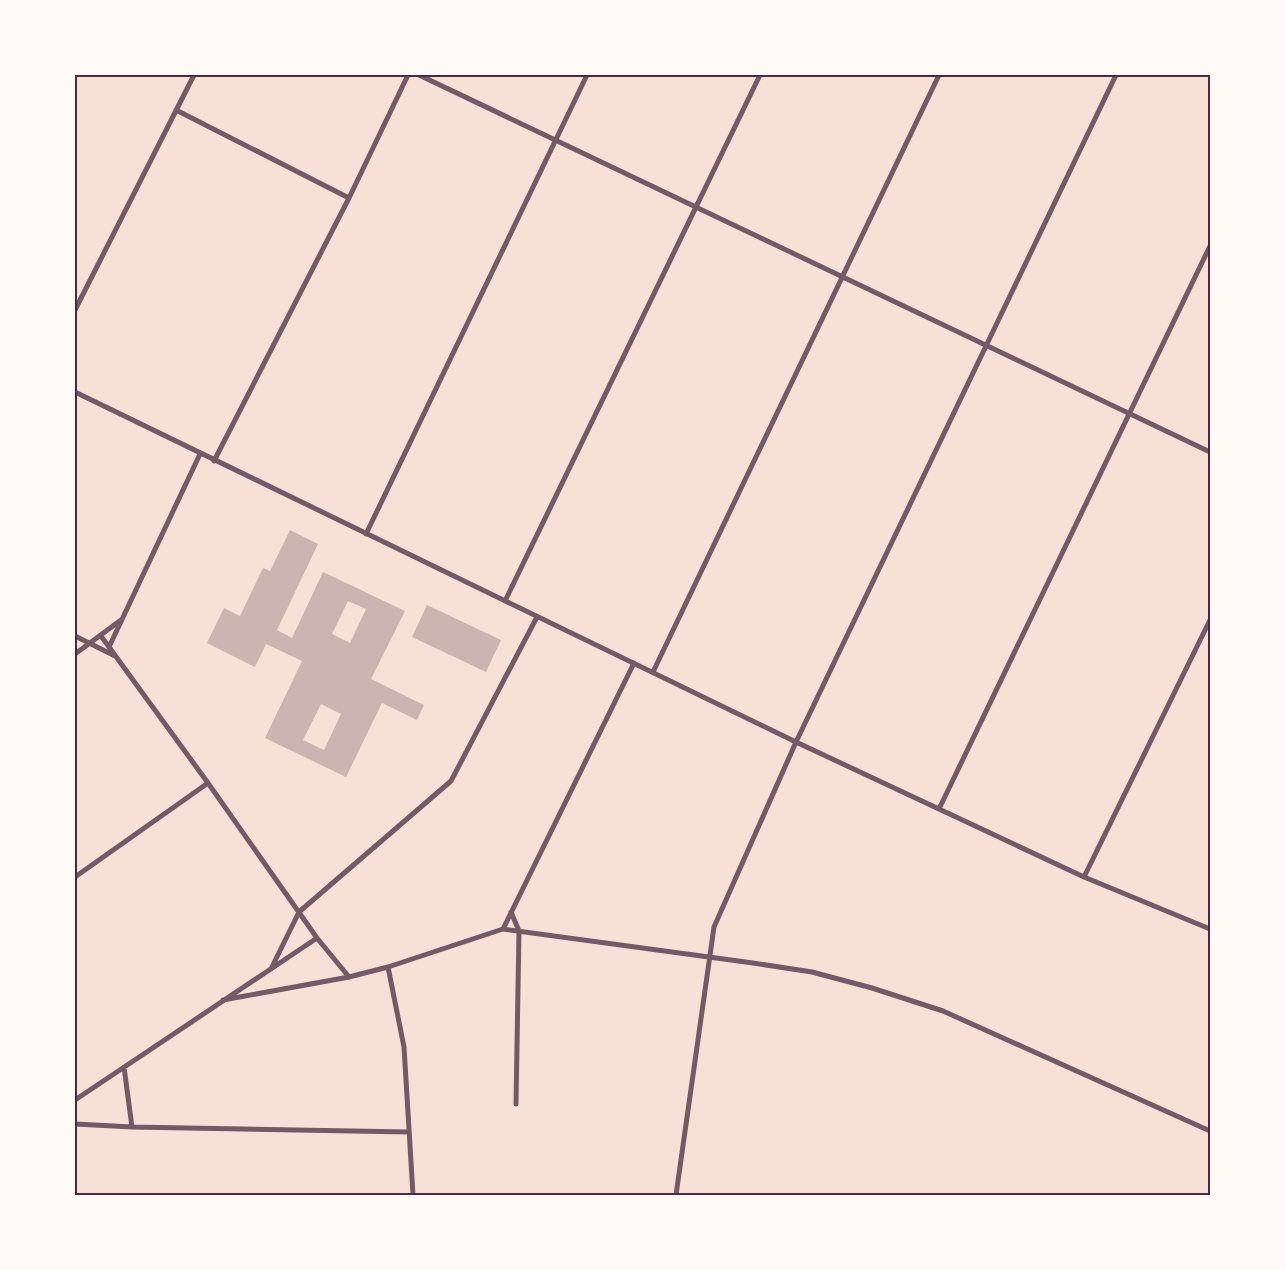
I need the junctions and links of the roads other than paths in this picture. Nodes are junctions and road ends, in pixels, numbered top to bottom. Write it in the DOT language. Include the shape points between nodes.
graph roads {
  1 [pos="194,75"];
  2 [pos="408,75"];
  3 [pos="419,75"];
  4 [pos="587,75"];
  5 [pos="760,75"];
  6 [pos="939,75"];
  7 [pos="1116,75"];
  8 [pos="176,110"];
  9 [pos="555,140"];
  10 [pos="349,198"];
  11 [pos="696,207"];
  12 [pos="1210,246"];
  13 [pos="842,277"];
  14 [pos="75,310"];
  15 [pos="986,346"];
  16 [pos="75,392"];
  17 [pos="1129,414"];
  18 [pos="1210,452"];
  19 [pos="200,454"];
  20 [pos="214,461"];
  21 [pos="366,534"];
  22 [pos="505,601"];
  23 [pos="537,617"];
  24 [pos="122,620"];
  25 [pos="1210,620"];
  26 [pos="75,636"];
  27 [pos="101,636"];
  28 [pos="90,644"];
  29 [pos="109,647"];
  30 [pos="75,654"];
  31 [pos="115,656"];
  32 [pos="634,663"];
  33 [pos="653,672"];
  34 [pos="796,742"];
  35 [pos="208,783"];
  36 [pos="939,809"];
  37 [pos="75,877"];
  38 [pos="1084,877"];
  39 [pos="298,912"];
  40 [pos="511,912"];
  41 [pos="503,929"];
  42 [pos="1210,929"];
  43 [pos="519,931"];
  44 [pos="317,938"];
  45 [pos="709,957"];
  46 [pos="388,966"];
  47 [pos="271,969"];
  48 [pos="349,977"];
  49 [pos="224,1000"];
  50 [pos="124,1067"];
  51 [pos="75,1100"];
  52 [pos="516,1104"];
  53 [pos="75,1124"];
  54 [pos="132,1126"];
  55 [pos="1210,1131"];
  56 [pos="409,1132"];
  57 [pos="413,1195"];
  58 [pos="676,1195"];
  1 -- 8 [label="street"];
  2 -- 10 [label="street"];
  3 -- 9 [label="street"];
  4 -- 9 [label="street"];
  5 -- 11 [label="street"];
  6 -- 13 [label="street"];
  7 -- 15 [label="street"];
  8 -- 10 [label="street"];
  8 -- 14 [label="street"];
  9 -- 11 [label="street"];
  9 -- 21 [label="street"];
  10 -- 20 [label="street"];
  11 -- 13 [label="street"];
  11 -- 22 [label="street"];
  12 -- 17 [label="street"];
  13 -- 15 [label="street"];
  13 -- 33 [label="street"];
  15 -- 17 [label="street"];
  15 -- 34 [label="street"];
  16 -- 19 [label="street"];
  17 -- 18 [label="street"];
  17 -- 36 [label="street"];
  19 -- 20 [label="street"];
  19 -- 24 [label="street"];
  20 -- 21 [label="street"];
  21 -- 22 [label="street"];
  22 -- 23 [label="street"];
  23 -- 32 [label="street"];
  23 -- 39 [label="street" via="451,781"];
  24 -- 27 [label="street"];
  24 -- 29 [label="street"];
  25 -- 38 [label="street"];
  26 -- 28 [label="street"];
  27 -- 28 [label="street"];
  27 -- 29 [label="street"];
  28 -- 30 [label="street"];
  28 -- 31 [label="street"];
  29 -- 31 [label="street"];
  31 -- 35 [label="street"];
  32 -- 33 [label="street"];
  32 -- 40 [label="street"];
  33 -- 34 [label="street"];
  34 -- 36 [label="street"];
  34 -- 45 [label="street" via="714,927"];
  35 -- 37 [label="street"];
  35 -- 39 [label="street"];
  36 -- 38 [label="street"];
  38 -- 42 [label="street"];
  39 -- 44 [label="street"];
  39 -- 47 [label="street"];
  40 -- 41 [label="street"];
  40 -- 43 [label="street"];
  41 -- 43 [label="street"];
  41 -- 46 [label="street"];
  43 -- 45 [label="street"];
  43 -- 52 [label="street"];
  44 -- 47 [label="street"];
  44 -- 48 [label="street"];
  45 -- 55 [label="street" via="812,972 943,1011"];
  45 -- 58 [label="street"];
  46 -- 48 [label="street"];
  46 -- 56 [label="street" via="404,1047"];
  47 -- 49 [label="street"];
  48 -- 49 [label="street"];
  49 -- 50 [label="street"];
  50 -- 51 [label="street"];
  50 -- 54 [label="street"];
  53 -- 54 [label="street"];
  54 -- 56 [label="street"];
  56 -- 57 [label="street"];
}
